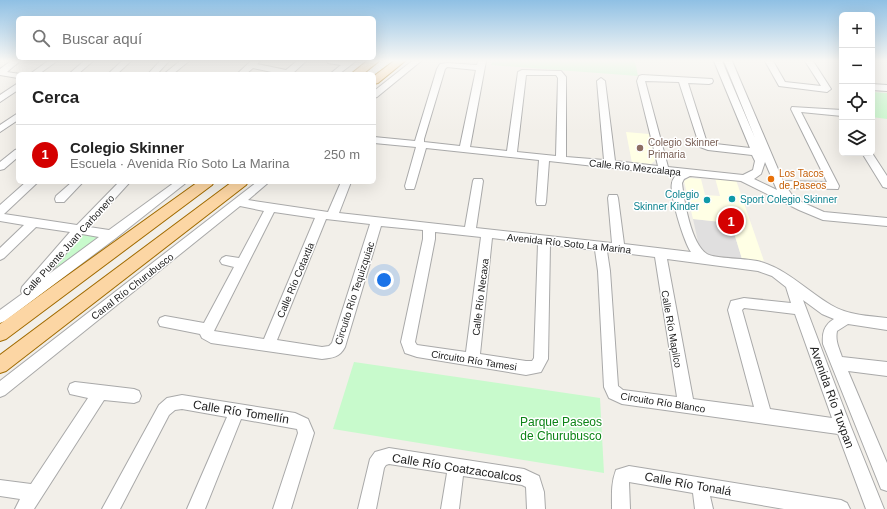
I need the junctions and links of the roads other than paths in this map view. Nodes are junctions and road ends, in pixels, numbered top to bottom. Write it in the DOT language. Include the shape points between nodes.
graph roads {
  1 [pos="388,85"];
  2 [pos="436,85"];
  3 [pos="477,85"];
  4 [pos="519,85"];
  5 [pos="562,85"];
  6 [pos="601,85"];
  7 [pos="642,85"];
  8 [pos="684,85"];
  9 [pos="730,85"];
  10 [pos="732,85"];
  11 [pos="789,85"];
  12 [pos="824,85"];
  13 [pos="16,87"];
  14 [pos="875,87"];
  15 [pos="887,88"];
  16 [pos="376,94"];
  17 [pos="0,99"];
  18 [pos="839,113"];
  19 [pos="16,117"];
  20 [pos="2,126"];
  21 [pos="16,126"];
  22 [pos="376,140"];
  23 [pos="420,145"];
  24 [pos="464,150"];
  25 [pos="756,152"];
  26 [pos="16,154"];
  27 [pos="512,154"];
  28 [pos="869,156"];
  29 [pos="544,158"];
  30 [pos="561,160"];
  31 [pos="610,165"];
  32 [pos="0,167"];
  33 [pos="664,170"];
  34 [pos="690,172"];
  35 [pos="743,178"];
  36 [pos="478,181"];
  37 [pos="31,184"];
  38 [pos="76,184"];
  39 [pos="123,184"];
  40 [pos="179,184"];
  41 [pos="204,184"];
  42 [pos="238,184"];
  43 [pos="261,184"];
  44 [pos="345,184"];
  45 [pos="779,184"];
  46 [pos="887,184"];
  47 [pos="410,186"];
  48 [pos="613,198"];
  49 [pos="60,199"];
  50 [pos="237,202"];
  51 [pos="541,202"];
  52 [pos="792,202"];
  53 [pos="271,208"];
  54 [pos="0,211"];
  55 [pos="327,215"];
  56 [pos="0,217"];
  57 [pos="861,219"];
  58 [pos="377,221"];
  59 [pos="887,222"];
  60 [pos="33,223"];
  61 [pos="429,226"];
  62 [pos="79,230"];
  63 [pos="470,231"];
  64 [pos="887,232"];
  65 [pos="487,234"];
  66 [pos="112,235"];
  67 [pos="544,240"];
  68 [pos="600,246"];
  69 [pos="618,248"];
  70 [pos="660,253"];
  71 [pos="0,255"];
  72 [pos="703,258"];
  73 [pos="226,261"];
  74 [pos="244,263"];
  75 [pos="791,284"];
  76 [pos="11,309"];
  77 [pos="800,309"];
  78 [pos="0,317"];
  79 [pos="848,318"];
  80 [pos="165,322"];
  81 [pos="887,324"];
  82 [pos="208,330"];
  83 [pos="0,334"];
  84 [pos="268,346"];
  85 [pos="472,360"];
  86 [pos="838,363"];
  87 [pos="0,365"];
  88 [pos="887,369"];
  89 [pos="75,389"];
  90 [pos="0,390"];
  91 [pos="100,393"];
  92 [pos="134,396"];
  93 [pos="686,405"];
  94 [pos="237,412"];
  95 [pos="764,418"];
  96 [pos="843,427"];
  97 [pos="456,467"];
  98 [pos="887,483"];
  99 [pos="700,486"];
  100 [pos="0,488"];
  101 [pos="34,493"];
  102 [pos="788,505"];
  103 [pos="24,509"];
  104 [pos="111,509"];
  105 [pos="196,509"];
  106 [pos="282,509"];
  107 [pos="367,509"];
  108 [pos="450,509"];
  109 [pos="536,509"];
  110 [pos="621,509"];
  111 [pos="704,509"];
  112 [pos="841,509"];
  113 [pos="875,509"];
  1 -- 16 [label="street"];
  2 -- 23 [label="street" via="419,139"];
  3 -- 24 [label="street"];
  4 -- 27 [label="street"];
  5 -- 30 [label="street"];
  6 -- 31 [label="street"];
  7 -- 33 [label="street"];
  8 -- 25 [label="street" via="703,145"];
  9 -- 25 [label="street"];
  10 -- 45 [label="street"];
  11 -- 12 [label="street" via="827,89"];
  13 -- 17 [label="street"];
  14 -- 15 [label="street"];
  18 -- 45 [label="street" via="796,109 834,186"];
  19 -- 20 [label="street"];
  20 -- 21 [label="street"];
  22 -- 23 [label="street, Calle Río Mezcalapa"];
  23 -- 24 [label="street, Calle Río Mezcalapa"];
  23 -- 47 [label="street" via="421,150"];
  24 -- 27 [label="street, Calle Río Mezcalapa"];
  25 -- 35 [label="street" via="760,169 757,174"];
  26 -- 32 [label="street"];
  27 -- 29 [label="street, Calle Río Mezcalapa"];
  28 -- 46 [label="street"];
  29 -- 30 [label="street, Calle Río Mezcalapa"];
  29 -- 51 [label="street"];
  30 -- 31 [label="street, Calle Río Mezcalapa"];
  31 -- 33 [label="street, Calle Río Mezcalapa"];
  33 -- 34 [label="street, Calle Río Mezcalapa"];
  34 -- 35 [label="street, Calle Río Mezcalapa"];
  34 -- 72 [label="street" via="680,177 677,183 678,192 688,233 694,248"];
  35 -- 52 [label="street, Calle Río Mezcalapa"];
  36 -- 63 [label="street"];
  37 -- 54 [label="street"];
  38 -- 49 [label="street"];
  39 -- 62 [label="street, Calle Puente Juan Carbonero"];
  40 -- 66 [label="street"];
  41 -- 83 [label="main road"];
  42 -- 87 [label="main road, Canal Río Churubusco"];
  43 -- 50 [label="street, Canal Río Churubusco"];
  44 -- 55 [label="street, Calle Río Cotaxtla"];
  45 -- 52 [label="street"];
  48 -- 69 [label="street"];
  50 -- 53 [label="street, Avenida Río Soto La Marina"];
  50 -- 90 [label="street, Canal Río Churubusco"];
  52 -- 57 [label="street, Calle Río Mezcalapa" via="823,216"];
  53 -- 55 [label="street, Avenida Río Soto La Marina"];
  53 -- 74 [label="street"];
  55 -- 58 [label="street, Avenida Río Soto La Marina"];
  55 -- 84 [label="street, Calle Río Cotaxtla"];
  56 -- 60 [label="street"];
  57 -- 59 [label="street, Calle Río Mezcalapa"];
  57 -- 64 [label="street" via="877,224"];
  58 -- 61 [label="street, Avenida Río Soto La Marina"];
  58 -- 84 [label="street, Circuito Río Tequizquiac" via="338,346 332,352 322,353"];
  60 -- 62 [label="street"];
  60 -- 71 [label="street"];
  61 -- 63 [label="street, Avenida Río Soto La Marina"];
  61 -- 85 [label="street, Circuito Río Tamesi" via="429,239 408,342 410,349"];
  62 -- 66 [label="street"];
  62 -- 76 [label="street, Calle Puente Juan Carbonero"];
  63 -- 65 [label="street, Avenida Río Soto La Marina"];
  65 -- 67 [label="street, Avenida Río Soto La Marina"];
  65 -- 85 [label="street, Calle Río Necaxa"];
  66 -- 76 [label="street"];
  67 -- 68 [label="street, Avenida Río Soto La Marina"];
  67 -- 85 [label="street, Circuito Río Tamesi" via="541,359 536,367 526,368"];
  68 -- 69 [label="street, Avenida Río Soto La Marina"];
  68 -- 93 [label="street, Circuito Río Blanco" via="604,271 611,387 614,393 622,397"];
  69 -- 70 [label="street, Avenida Río Soto La Marina"];
  70 -- 72 [label="street, Avenida Río Soto La Marina"];
  70 -- 93 [label="street, Calle Río Mapilco"];
  72 -- 75 [label="street, Avenida Río Soto La Marina" via="759,266 776,273"];
  73 -- 74 [label="street"];
  74 -- 82 [label="street"];
  75 -- 77 [label="street, Avenida Río Tuxpan"];
  75 -- 79 [label="street, Avenida Río Soto La Marina" via="827,310"];
  76 -- 78 [label="street"];
  77 -- 95 [label="street" via="744,303 736,305 735,310"];
  77 -- 96 [label="street, Avenida Río Tuxpan"];
  79 -- 81 [label="street, Avenida Río Soto La Marina"];
  79 -- 86 [label="street, Avenida Río Tuxpan" via="832,327 829,334 830,344"];
  80 -- 82 [label="street, Circuito Río Tequizquiac"];
  82 -- 84 [label="street, Circuito Río Tequizquiac" via="207,334 211,337"];
  86 -- 88 [label="street"];
  86 -- 98 [label="street, Avenida Río Tuxpan"];
  89 -- 91 [label="street"];
  91 -- 92 [label="street"];
  91 -- 101 [label="street"];
  93 -- 95 [label="street, Circuito Río Blanco"];
  94 -- 104 [label="street, Calle Río Tomellín" via="182,402 172,403 164,410"];
  94 -- 105 [label="street"];
  94 -- 106 [label="street, Calle Río Tomellín" via="303,424 306,433"];
  95 -- 96 [label="street, Circuito Río Blanco"];
  96 -- 113 [label="street, Avenida Río Tuxpan"];
  97 -- 107 [label="street, Calle Río Coatzacoalcos" via="389,456 381,458 376,465"];
  97 -- 108 [label="street"];
  97 -- 109 [label="street, Calle Río Coatzacoalcos" via="524,477 533,482"];
  99 -- 102 [label="street, Calle Río Tonalá"];
  99 -- 110 [label="street, Calle Río Tonalá" via="629,474 622,476"];
  99 -- 111 [label="street"];
  100 -- 101 [label="street"];
  101 -- 103 [label="street"];
  102 -- 112 [label="street, Calle Río Tonalá"];
}
